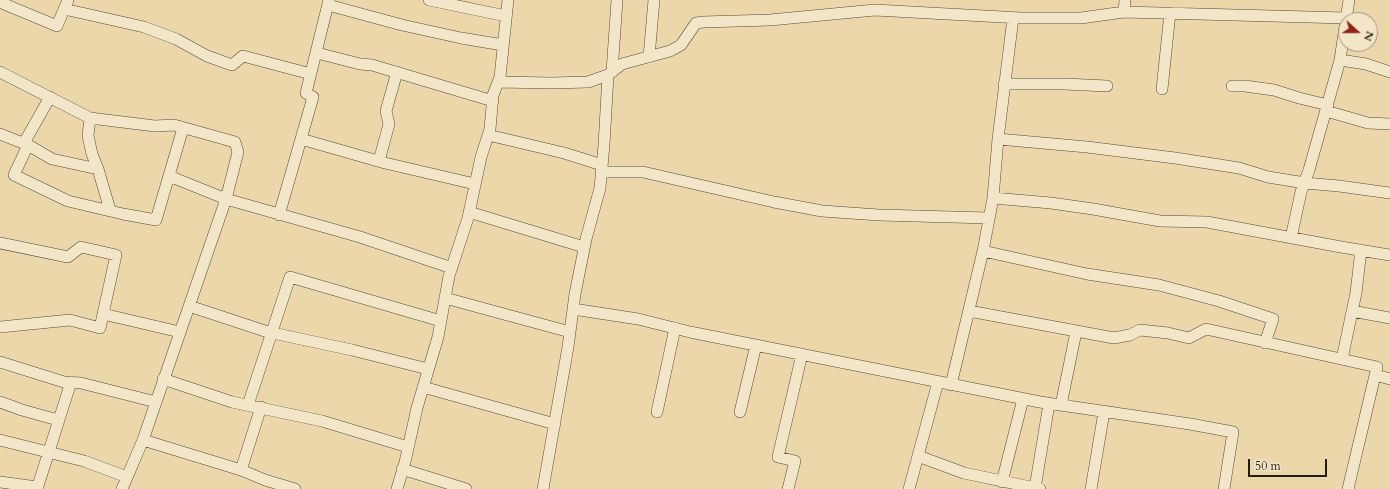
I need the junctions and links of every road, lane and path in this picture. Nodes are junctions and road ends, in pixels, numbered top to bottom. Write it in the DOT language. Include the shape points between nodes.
graph roads {
  1 [pos="429,0"];
  2 [pos="508,0"];
  3 [pos="617,0"];
  4 [pos="654,0"];
  5 [pos="1124,0"];
  6 [pos="1349,0"];
  7 [pos="329,3"];
  8 [pos="4,4"];
  9 [pos="66,4"];
  10 [pos="876,5"];
  11 [pos="1124,12"];
  12 [pos="1347,12"];
  13 [pos="1170,13"];
  14 [pos="506,16"];
  15 [pos="1013,18"];
  16 [pos="1338,18"];
  17 [pos="503,45"];
  18 [pos="1341,52"];
  19 [pos="316,53"];
  20 [pos="649,57"];
  21 [pos="1340,60"];
  22 [pos="0,72"];
  23 [pos="397,72"];
  24 [pos="1390,72"];
  25 [pos="610,73"];
  26 [pos="311,74"];
  27 [pos="498,82"];
  28 [pos="1004,84"];
  29 [pos="1107,86"];
  30 [pos="1232,86"];
  31 [pos="1162,89"];
  32 [pos="50,97"];
  33 [pos="493,101"];
  34 [pos="1327,108"];
  35 [pos="90,118"];
  36 [pos="1390,124"];
  37 [pos="183,128"];
  38 [pos="0,134"];
  39 [pos="488,135"];
  40 [pos="301,139"];
  41 [pos="998,139"];
  42 [pos="26,144"];
  43 [pos="379,162"];
  44 [pos="601,168"];
  45 [pos="98,170"];
  46 [pos="169,176"];
  47 [pos="1304,183"];
  48 [pos="475,184"];
  49 [pos="1390,193"];
  50 [pos="993,198"];
  51 [pos="226,199"];
  52 [pos="110,210"];
  53 [pos="469,212"];
  54 [pos="279,215"];
  55 [pos="989,218"];
  56 [pos="1291,238"];
  57 [pos="0,243"];
  58 [pos="584,247"];
  59 [pos="1361,250"];
  60 [pos="983,251"];
  61 [pos="1390,255"];
  62 [pos="452,268"];
  63 [pos="445,298"];
  64 [pos="189,306"];
  65 [pos="573,309"];
  66 [pos="969,311"];
  67 [pos="1352,311"];
  68 [pos="103,314"];
  69 [pos="1390,318"];
  70 [pos="441,321"];
  71 [pos="0,327"];
  72 [pos="675,328"];
  73 [pos="180,332"];
  74 [pos="272,332"];
  75 [pos="570,332"];
  76 [pos="1076,332"];
  77 [pos="1265,343"];
  78 [pos="756,345"];
  79 [pos="802,354"];
  80 [pos="1342,359"];
  81 [pos="0,362"];
  82 [pos="428,369"];
  83 [pos="1374,375"];
  84 [pos="164,379"];
  85 [pos="1390,379"];
  86 [pos="71,382"];
  87 [pos="938,382"];
  88 [pos="951,385"];
  89 [pos="423,387"];
  90 [pos="1023,399"];
  91 [pos="0,402"];
  92 [pos="156,402"];
  93 [pos="1049,404"];
  94 [pos="248,405"];
  95 [pos="1061,405"];
  96 [pos="261,407"];
  97 [pos="657,412"];
  98 [pos="740,412"];
  99 [pos="1104,412"];
  100 [pos="58,420"];
  101 [pos="554,424"];
  102 [pos="0,440"];
  103 [pos="143,440"];
  104 [pos="408,447"];
  105 [pos="48,452"];
  106 [pos="918,456"];
  107 [pos="402,469"];
  108 [pos="241,470"];
  109 [pos="127,477"];
  110 [pos="0,482"];
  111 [pos="1002,482"];
  112 [pos="37,488"];
  113 [pos="122,489"];
  114 [pos="295,489"];
  115 [pos="397,489"];
  116 [pos="466,489"];
  117 [pos="543,489"];
  118 [pos="788,489"];
  119 [pos="909,489"];
  120 [pos="1037,489"];
  121 [pos="1091,489"];
  122 [pos="1224,489"];
  123 [pos="1349,489"];
  1 -- 14 [label="street"];
  2 -- 14 [label="street"];
  3 -- 25 [label="street"];
  4 -- 20 [label="street"];
  5 -- 11 [label="street"];
  6 -- 12 [label="street"];
  7 -- 17 [label="street" via="402,25"];
  7 -- 19 [label="street"];
  8 -- 9 [label="street" via="57,26"];
  9 -- 26 [label="street" via="144,27 232,65 243,56"];
  10 -- 15 [label="street"];
  10 -- 20 [label="street" via="770,20 696,22 681,45"];
  11 -- 13 [label="street"];
  11 -- 15 [label="street" via="1081,18"];
  13 -- 16 [label="street"];
  13 -- 31 [label="street"];
  14 -- 17 [label="street"];
  15 -- 28 [label="street"];
  17 -- 27 [label="street"];
  18 -- 21 [label="street"];
  19 -- 23 [label="street"];
  19 -- 26 [label="street"];
  20 -- 25 [label="street" via="622,64"];
  21 -- 24 [label="street" via="1366,64"];
  21 -- 34 [label="street"];
  22 -- 32 [label="street"];
  23 -- 33 [label="street"];
  23 -- 43 [label="street" via="386,111 389,124"];
  25 -- 27 [label="street" via="588,82"];
  25 -- 44 [label="street"];
  26 -- 40 [label="street" via="306,93 313,97"];
  27 -- 33 [label="street"];
  28 -- 29 [label="street"];
  28 -- 41 [label="street"];
  30 -- 34 [label="street" via="1274,90"];
  32 -- 35 [label="street"];
  32 -- 42 [label="street"];
  33 -- 39 [label="street"];
  34 -- 36 [label="street" via="1368,123"];
  34 -- 47 [label="street"];
  35 -- 37 [label="street" via="155,126 174,125"];
  35 -- 45 [label="street" via="88,136"];
  37 -- 46 [label="street"];
  37 -- 51 [label="street" via="235,142 238,152"];
  38 -- 42 [label="street"];
  39 -- 44 [label="street" via="564,153"];
  39 -- 48 [label="street"];
  40 -- 43 [label="street"];
  40 -- 54 [label="street"];
  41 -- 47 [label="street" via="1182,159 1239,168 1268,177"];
  41 -- 50 [label="street"];
  42 -- 45 [label="street" via="52,159"];
  42 -- 52 [label="street" via="14,175 68,201"];
  43 -- 48 [label="street"];
  44 -- 55 [label="street" via="643,172 774,202 822,210 879,215"];
  44 -- 58 [label="street" via="600,188"];
  45 -- 52 [label="street"];
  46 -- 51 [label="street"];
  46 -- 52 [label="street" via="156,220"];
  47 -- 49 [label="street"];
  47 -- 56 [label="street"];
  48 -- 53 [label="street"];
  50 -- 55 [label="street"];
  50 -- 56 [label="street" via="1051,203 1160,221 1207,222"];
  51 -- 54 [label="street"];
  51 -- 64 [label="street"];
  53 -- 58 [label="street"];
  53 -- 62 [label="street"];
  54 -- 62 [label="street" via="360,237"];
  55 -- 60 [label="street"];
  56 -- 59 [label="street"];
  57 -- 68 [label="street" via="68,257 81,247 116,255"];
  58 -- 65 [label="street"];
  59 -- 61 [label="street"];
  59 -- 67 [label="street"];
  60 -- 66 [label="street"];
  60 -- 77 [label="street" via="1087,274 1160,285 1219,301 1272,319"];
  62 -- 63 [label="street"];
  63 -- 70 [label="street"];
  63 -- 75 [label="street"];
  64 -- 73 [label="street"];
  64 -- 74 [label="street"];
  65 -- 72 [label="street"];
  65 -- 75 [label="street"];
  66 -- 76 [label="street"];
  66 -- 88 [label="street"];
  67 -- 69 [label="street"];
  67 -- 80 [label="street"];
  68 -- 71 [label="street" via="100,328 70,320"];
  68 -- 73 [label="street"];
  70 -- 74 [label="street" via="290,277"];
  70 -- 82 [label="street"];
  72 -- 78 [label="street"];
  72 -- 97 [label="street"];
  73 -- 84 [label="street"];
  74 -- 82 [label="street"];
  74 -- 94 [label="street"];
  75 -- 101 [label="street"];
  76 -- 77 [label="street" via="1114,338 1140,330 1189,338 1206,329"];
  76 -- 95 [label="street"];
  77 -- 80 [label="street"];
  78 -- 79 [label="street"];
  78 -- 98 [label="street"];
  79 -- 87 [label="street"];
  79 -- 118 [label="street" via="778,457 795,461"];
  80 -- 83 [label="street" via="1376,367"];
  81 -- 86 [label="street"];
  82 -- 89 [label="street"];
  83 -- 85 [label="street"];
  83 -- 123 [label="street"];
  84 -- 92 [label="street"];
  84 -- 94 [label="street"];
  86 -- 92 [label="street" via="81,382"];
  86 -- 100 [label="street"];
  87 -- 88 [label="street"];
  87 -- 106 [label="street"];
  88 -- 90 [label="street"];
  89 -- 101 [label="street"];
  89 -- 104 [label="street"];
  90 -- 93 [label="street"];
  90 -- 111 [label="street"];
  91 -- 100 [label="street"];
  92 -- 103 [label="street"];
  93 -- 95 [label="street"];
  93 -- 120 [label="street"];
  94 -- 96 [label="street"];
  95 -- 99 [label="street"];
  96 -- 104 [label="street" via="322,421"];
  96 -- 108 [label="street"];
  99 -- 121 [label="street"];
  99 -- 122 [label="street" via="1233,432"];
  100 -- 105 [label="street"];
  101 -- 117 [label="street"];
  102 -- 105 [label="street"];
  103 -- 108 [label="street"];
  103 -- 109 [label="street"];
  104 -- 107 [label="street"];
  105 -- 109 [label="street" via="84,461"];
  105 -- 112 [label="street"];
  106 -- 111 [label="street" via="964,473"];
  106 -- 119 [label="street"];
  107 -- 115 [label="street"];
  107 -- 116 [label="street"];
  108 -- 114 [label="street"];
  109 -- 113 [label="street"];
  110 -- 112 [label="street"];
  111 -- 120 [label="street"];
}
